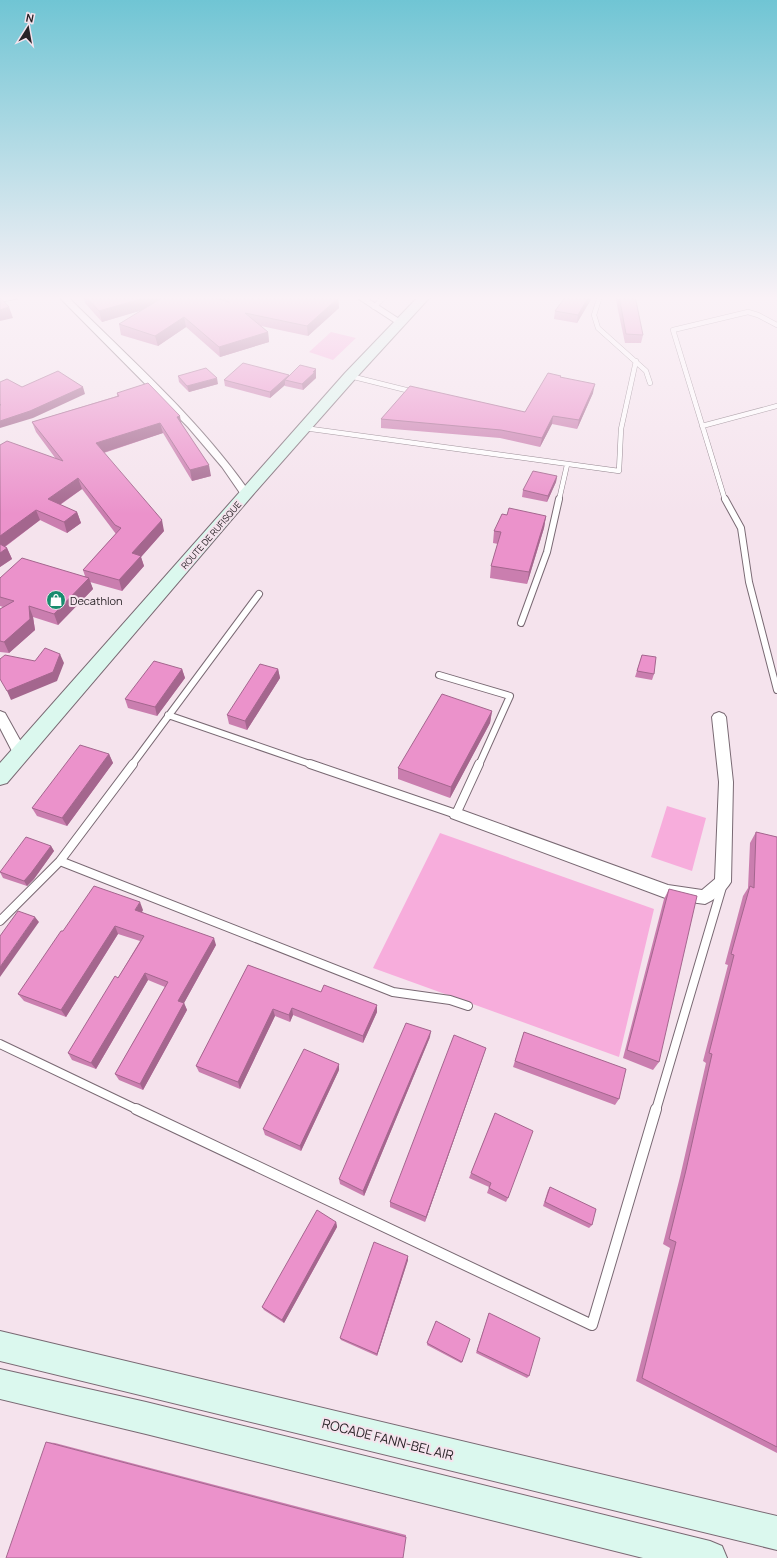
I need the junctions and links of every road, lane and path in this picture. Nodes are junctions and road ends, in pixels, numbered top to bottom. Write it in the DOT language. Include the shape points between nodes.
graph roads {
  1 [pos="135,369"];
  2 [pos="357,369"];
  3 [pos="634,369"];
  4 [pos="644,369"];
  5 [pos="685,369"];
  6 [pos="350,376"];
  7 [pos="650,383"];
  8 [pos="422,394"];
  9 [pos="777,406"];
  10 [pos="702,426"];
  11 [pos="304,428"];
  12 [pos="567,465"];
  13 [pos="246,494"];
  14 [pos="259,594"];
  15 [pos="521,623"];
  16 [pos="440,675"];
  17 [pos="777,690"];
  18 [pos="168,715"];
  19 [pos="0,716"];
  20 [pos="719,717"];
  21 [pos="20,753"];
  22 [pos="0,777"];
  23 [pos="456,814"];
  24 [pos="60,860"];
  25 [pos="723,882"];
  26 [pos="0,920"];
  27 [pos="468,1006"];
  28 [pos="0,1044"];
  29 [pos="0,1346"];
  30 [pos="0,1384"];
  31 [pos="777,1533"];
  32 [pos="710,1558"];
  1 -- 13 [label="street" via="191,424 226,465"];
  2 -- 6 [label="main road, ROUTE DE RUFISQUE"];
  3 -- 12 [label="lane" via="619,441 619,471"];
  4 -- 7 [label="lane"];
  5 -- 10 [label="lane"];
  6 -- 8 [label="lane"];
  6 -- 11 [label="main road, ROUTE DE RUFISQUE"];
  9 -- 10 [label="lane"];
  10 -- 17 [label="lane" via="726,499 741,528 749,582"];
  11 -- 12 [label="lane"];
  11 -- 13 [label="main road, ROUTE DE RUFISQUE"];
  12 -- 15 [label="lane" via="547,552"];
  13 -- 21 [label="main road, ROUTE DE RUFISQUE"];
  14 -- 18 [label="lane"];
  16 -- 23 [label="lane" via="510,696"];
  18 -- 23 [label="lane"];
  18 -- 24 [label="lane"];
  19 -- 21 [label="street"];
  20 -- 25 [label="street" via="726,782"];
  21 -- 22 [label="main road, ROUTE DE RUFISQUE"];
  23 -- 25 [label="street" via="668,892 705,897"];
  24 -- 26 [label="lane"];
  24 -- 27 [label="lane" via="393,992 450,1000"];
  25 -- 28 [label="lane" via="592,1325"];
  29 -- 31 [label="main road, ROCADE FANN-BEL AIR"];
  30 -- 32 [label="main road"];
}
